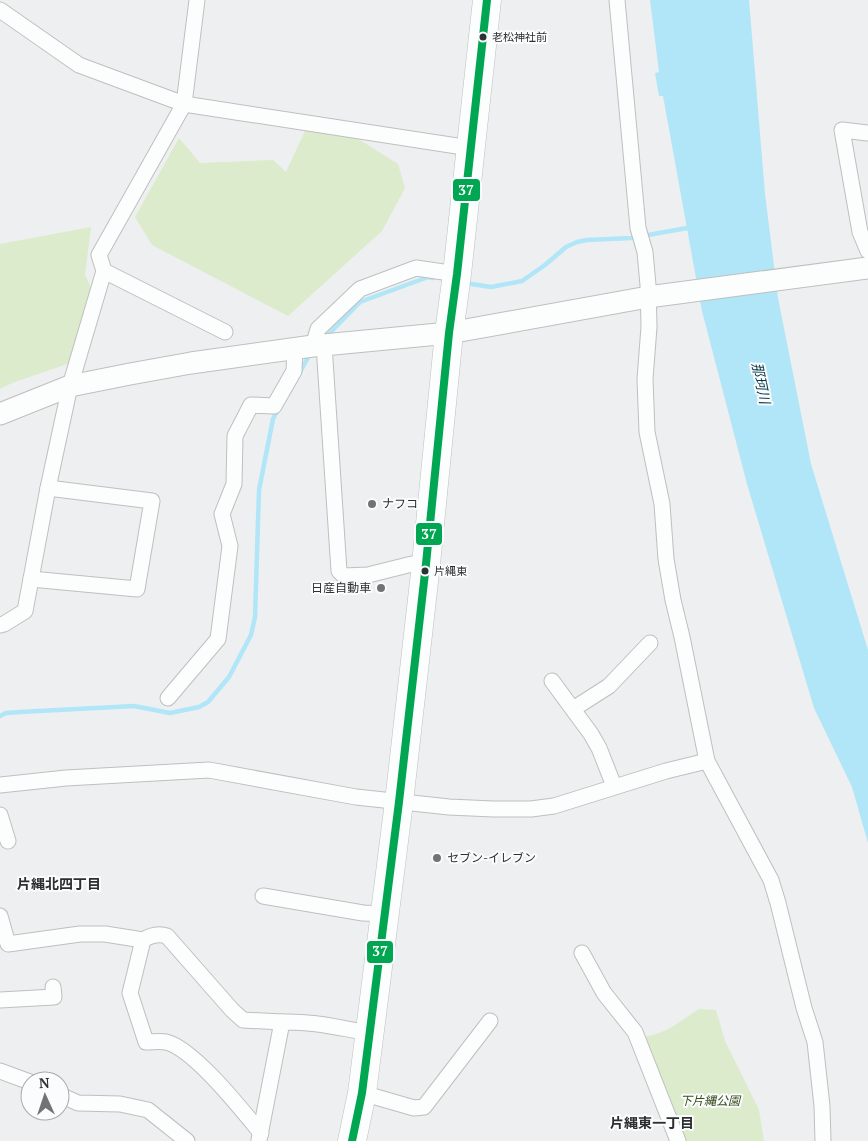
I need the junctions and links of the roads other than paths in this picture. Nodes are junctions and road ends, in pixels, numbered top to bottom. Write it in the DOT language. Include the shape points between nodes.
graph roads {
  1 [pos="198,0"];
  2 [pos="487,0"];
  3 [pos="617,0"];
  4 [pos="0,10"];
  5 [pos="184,104"];
  6 [pos="868,133"];
  7 [pos="470,148"];
  8 [pos="868,252"];
  9 [pos="868,268"];
  10 [pos="104,271"];
  11 [pos="457,274"];
  12 [pos="652,297"];
  13 [pos="225,332"];
  14 [pos="449,333"];
  15 [pos="311,347"];
  16 [pos="70,386"];
  17 [pos="0,414"];
  18 [pos="48,488"];
  19 [pos="426,564"];
  20 [pos="31,579"];
  21 [pos="0,625"];
  22 [pos="650,643"];
  23 [pos="552,680"];
  24 [pos="168,698"];
  25 [pos="573,709"];
  26 [pos="707,762"];
  27 [pos="0,785"];
  28 [pos="614,786"];
  29 [pos="399,802"];
  30 [pos="0,815"];
  31 [pos="8,841"];
  32 [pos="263,896"];
  33 [pos="384,914"];
  34 [pos="0,916"];
  35 [pos="143,940"];
  36 [pos="4,944"];
  37 [pos="582,953"];
  38 [pos="53,987"];
  39 [pos="0,1000"];
  40 [pos="490,1021"];
  41 [pos="282,1022"];
  42 [pos="370,1033"];
  43 [pos="0,1071"];
  44 [pos="20,1078"];
  45 [pos="362,1093"];
  46 [pos="70,1099"];
  47 [pos="260,1137"];
  48 [pos="188,1141"];
  49 [pos="352,1141"];
  50 [pos="678,1141"];
  51 [pos="823,1141"];
  1 -- 5 [label="street"];
  2 -- 7 [label="highway"];
  3 -- 12 [label="street" via="638,228"];
  4 -- 5 [label="street" via="79,65"];
  5 -- 7 [label="street"];
  5 -- 10 [label="street" via="99,255"];
  6 -- 8 [label="street" via="842,130 860,232"];
  7 -- 11 [label="highway"];
  9 -- 12 [label="street"];
  10 -- 13 [label="street"];
  10 -- 16 [label="street"];
  11 -- 14 [label="highway"];
  11 -- 15 [label="street" via="416,268 360,289 318,329"];
  12 -- 14 [label="street"];
  12 -- 26 [label="street" via="645,379 647,432 662,504 671,590"];
  14 -- 15 [label="street"];
  14 -- 19 [label="highway"];
  15 -- 16 [label="street" via="191,363"];
  15 -- 19 [label="street" via="339,571 344,576 368,575 412,564"];
  15 -- 24 [label="street" via="274,406 251,405 235,436 234,484 222,514 230,546 218,639"];
  16 -- 17 [label="street"];
  16 -- 18 [label="street"];
  18 -- 20 [label="street"];
  18 -- 20 [label="street" via="152,500 137,589"];
  19 -- 29 [label="highway"];
  20 -- 21 [label="street" via="25,610"];
  22 -- 25 [label="street" via="608,686"];
  23 -- 25 [label="street"];
  25 -- 28 [label="street" via="600,748"];
  26 -- 28 [label="street"];
  26 -- 51 [label="street" via="773,886 815,1042"];
  27 -- 29 [label="street" via="209,770"];
  28 -- 29 [label="street" via="554,806 531,809 493,810"];
  29 -- 33 [label="highway"];
  30 -- 31 [label="street"];
  32 -- 33 [label="street"];
  33 -- 42 [label="highway"];
  34 -- 36 [label="street"];
  35 -- 36 [label="street" via="80,934"];
  35 -- 41 [label="street" via="159,934 167,936 243,1020"];
  35 -- 47 [label="street" via="130,993 146,1042 166,1042 201,1066"];
  37 -- 50 [label="street" via="604,993 636,1032"];
  38 -- 39 [label="street" via="54,997"];
  40 -- 45 [label="street" via="424,1108"];
  41 -- 42 [label="street" via="325,1024"];
  41 -- 47 [label="street"];
  42 -- 45 [label="highway"];
  43 -- 44 [label="street"];
  45 -- 49 [label="highway"];
  46 -- 48 [label="street" via="148,1110"];
}
